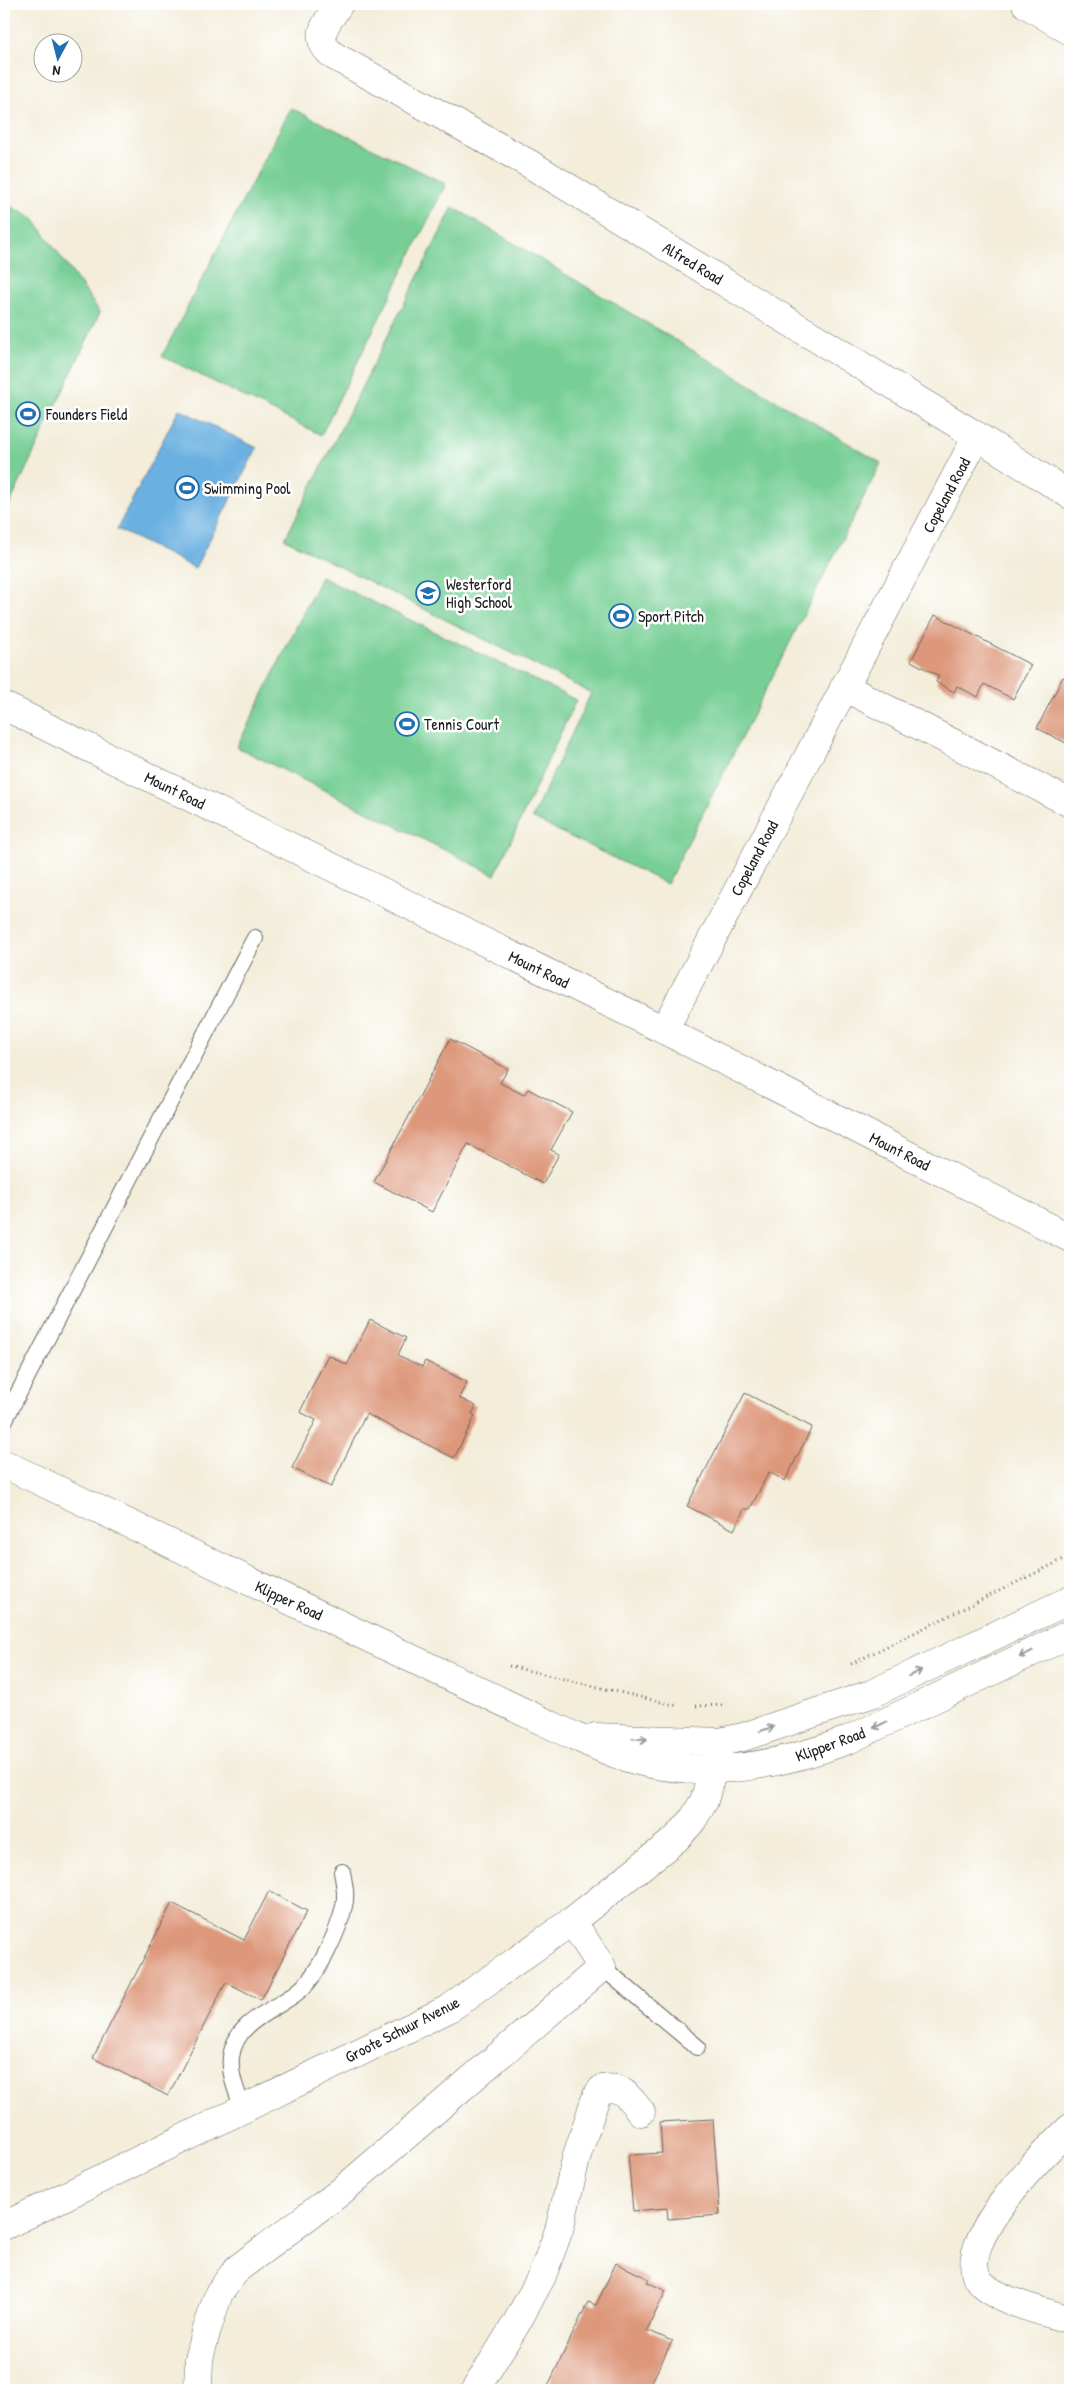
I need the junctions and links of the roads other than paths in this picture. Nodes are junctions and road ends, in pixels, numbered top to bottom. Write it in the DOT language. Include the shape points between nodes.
graph roads {
  1 [pos="339,4"];
  2 [pos="1026,4"];
  3 [pos="1070,31"];
  4 [pos="977,436"];
  5 [pos="1070,495"];
  6 [pos="844,687"];
  7 [pos="4,706"];
  8 [pos="1070,803"];
  9 [pos="255,938"];
  10 [pos="664,1030"];
  11 [pos="1070,1238"];
  12 [pos="4,1421"];
  13 [pos="4,1464"];
  14 [pos="1070,1600"];
  15 [pos="1070,1634"];
  16 [pos="574,1736"];
  17 [pos="720,1742"];
  18 [pos="714,1770"];
  19 [pos="342,1872"];
  20 [pos="572,1921"];
  21 [pos="602,1967"];
  22 [pos="697,2047"];
  23 [pos="243,2109"];
  24 [pos="641,2112"];
  25 [pos="1070,2128"];
  26 [pos="4,2226"];
  27 [pos="1070,2320"];
  28 [pos="198,2390"];
  29 [pos="475,2390"];
  1 -- 4 [label="street, Alfred Road" via="321,33 322,43 334,56 528,162"];
  2 -- 3 [label="street"];
  4 -- 5 [label="street, Alfred Road"];
  4 -- 6 [label="street, Copeland Road"];
  6 -- 8 [label="street"];
  6 -- 10 [label="street, Copeland Road"];
  7 -- 10 [label="street, Mount Road"];
  9 -- 12 [label="lane"];
  10 -- 11 [label="street, Mount Road"];
  13 -- 16 [label="street, Klipper Road"];
  17 -- 14 [label="street, Klipper Road, one-way" via="871,1694"];
  15 -- 18 [label="street, Klipper Road, one-way" via="848,1740 788,1760"];
  16 -- 17 [label="street, Klipper Road, one-way"];
  16 -- 18 [label="street, Klipper Road" via="639,1761"];
  17 -- 18 [label="street, Groote Schuur Avenue"];
  18 -- 20 [label="street, Groote Schuur Avenue" via="704,1800 676,1839"];
  19 -- 23 [label="lane" via="345,1904 317,1968 302,1988 286,2002 247,2025 238,2039 231,2056 231,2074"];
  20 -- 21 [label="street"];
  20 -- 23 [label="street, Groote Schuur Avenue" via="450,2008"];
  21 -- 22 [label="lane"];
  21 -- 28 [label="street" via="339,2193 237,2269 219,2293 207,2329 199,2359"];
  23 -- 26 [label="street, Groote Schuur Avenue"];
  24 -- 29 [label="street" via="624,2091 613,2087 602,2089 596,2097 577,2155 559,2230 542,2276"];
  25 -- 27 [label="street" via="1041,2156 1005,2200 983,2235 975,2255 975,2271 981,2283 1000,2296"];
}
